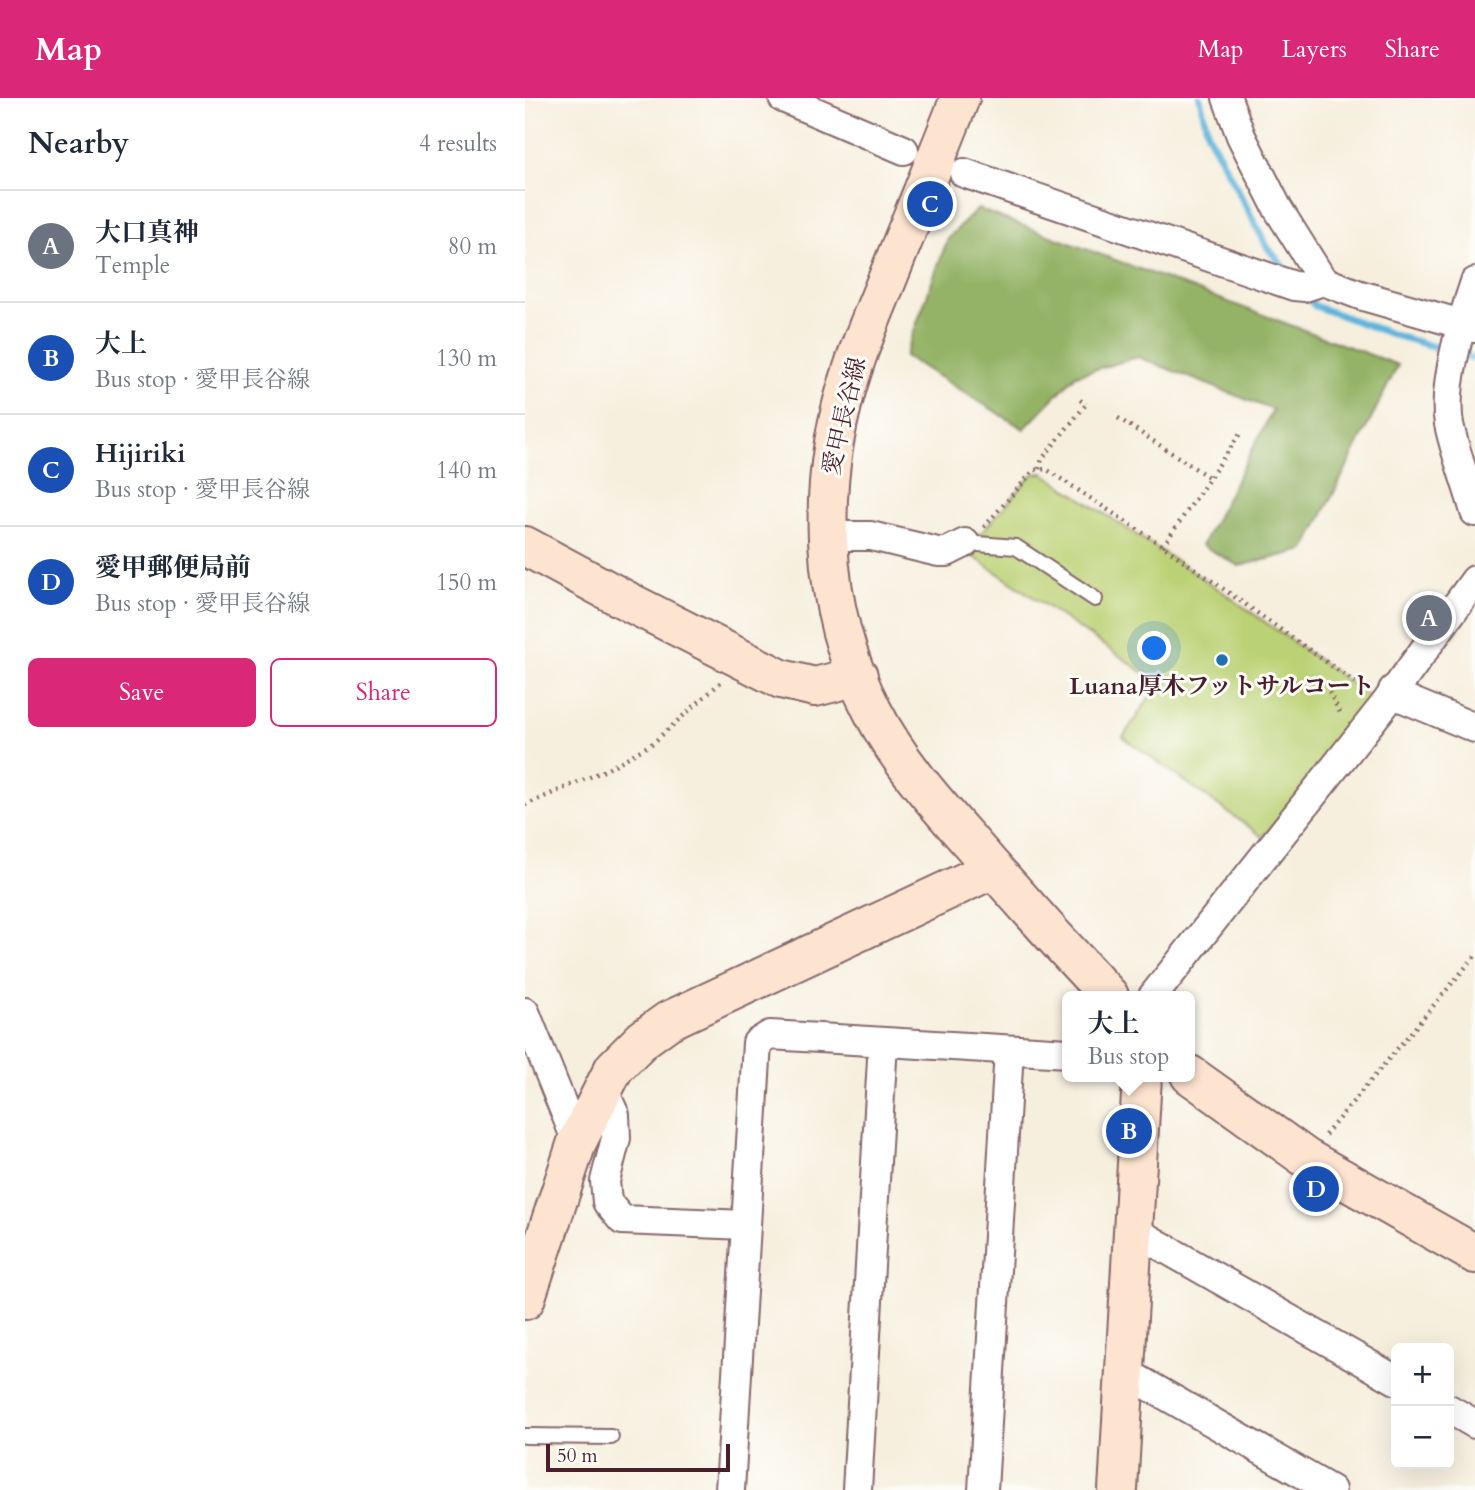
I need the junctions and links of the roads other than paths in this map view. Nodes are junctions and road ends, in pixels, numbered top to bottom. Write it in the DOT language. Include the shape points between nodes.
graph roads {
  1 [pos="783,98"];
  2 [pos="960,98"];
  3 [pos="1227,98"];
  4 [pos="904,150"];
  5 [pos="964,173"];
  6 [pos="1323,281"];
  7 [pos="1475,282"];
  8 [pos="1464,330"];
  9 [pos="1475,512"];
  10 [pos="828,536"];
  11 [pos="965,542"];
  12 [pos="525,546"];
  13 [pos="1475,580"];
  14 [pos="1095,599"];
  15 [pos="858,676"];
  16 [pos="1389,697"];
  17 [pos="1475,728"];
  18 [pos="993,869"];
  19 [pos="1104,991"];
  20 [pos="1157,991"];
  21 [pos="525,1012"];
  22 [pos="883,1042"];
  23 [pos="1009,1050"];
  24 [pos="1062,1053"];
  25 [pos="1195,1079"];
  26 [pos="1142,1082"];
  27 [pos="603,1089"];
  28 [pos="577,1142"];
  29 [pos="746,1225"];
  30 [pos="1133,1230"];
  31 [pos="1475,1254"];
  32 [pos="527,1287"];
  33 [pos="1125,1371"];
  34 [pos="1391,1377"];
  35 [pos="1454,1412"];
  36 [pos="1475,1424"];
  37 [pos="525,1436"];
  38 [pos="611,1437"];
  39 [pos="730,1490"];
  40 [pos="857,1490"];
  41 [pos="983,1490"];
  42 [pos="1118,1490"];
  43 [pos="1331,1490"];
  1 -- 4 [label="street"];
  2 -- 10 [label="street, 愛甲長谷線" via="852,369 831,453"];
  3 -- 6 [label="street" via="1278,209"];
  5 -- 6 [label="street" via="1294,286"];
  6 -- 8 [label="street"];
  7 -- 8 [label="street"];
  8 -- 9 [label="street" via="1453,365 1449,422"];
  10 -- 11 [label="street" via="871,536 938,552"];
  10 -- 15 [label="street, 愛甲長谷線" via="842,634"];
  11 -- 14 [label="lane" via="1016,547"];
  12 -- 15 [label="street" via="781,679 814,687"];
  13 -- 16 [label="street"];
  15 -- 18 [label="street, 愛甲長谷線" via="873,712 921,786"];
  16 -- 17 [label="street" via="1403,698"];
  16 -- 20 [label="street"];
  18 -- 19 [label="street, 愛甲長谷線"];
  18 -- 27 [label="street" via="668,1021 614,1068"];
  21 -- 28 [label="street"];
  22 -- 23 [label="street"];
  22 -- 29 [label="street" via="770,1035 757,1043"];
  22 -- 40 [label="street"];
  23 -- 24 [label="street"];
  23 -- 41 [label="street"];
  25 -- 31 [label="street" via="1307,1158"];
  26 -- 30 [label="street"];
  27 -- 28 [label="street"];
  27 -- 29 [label="street" via="615,1115 616,1138 605,1181 607,1202 622,1220"];
  28 -- 32 [label="street"];
  29 -- 39 [label="street"];
  30 -- 33 [label="street"];
  30 -- 34 [label="street"];
  33 -- 42 [label="street"];
  33 -- 43 [label="street"];
  35 -- 36 [label="street"];
  37 -- 38 [label="lane"];
}
